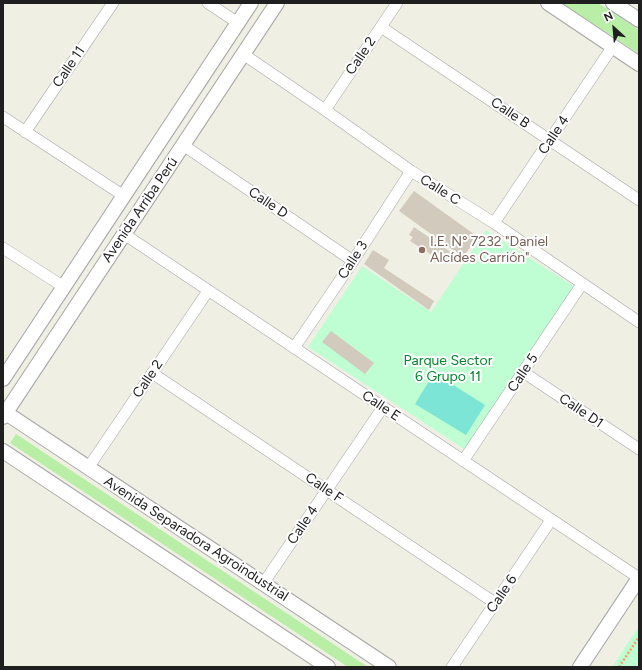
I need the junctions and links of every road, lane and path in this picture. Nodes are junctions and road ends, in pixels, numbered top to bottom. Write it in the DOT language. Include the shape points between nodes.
graph roads {
  1 [pos="113,3"];
  2 [pos="208,3"];
  3 [pos="251,3"];
  4 [pos="277,3"];
  5 [pos="397,3"];
  6 [pos="548,3"];
  7 [pos="613,3"];
  8 [pos="637,15"];
  9 [pos="238,23"];
  10 [pos="381,27"];
  11 [pos="613,46"];
  12 [pos="243,54"];
  13 [pos="639,64"];
  14 [pos="325,110"];
  15 [pos="3,117"];
  16 [pos="25,132"];
  17 [pos="550,140"];
  18 [pos="183,145"];
  19 [pos="410,171"];
  20 [pos="124,196"];
  21 [pos="639,200"];
  22 [pos="494,223"];
  23 [pos="124,234"];
  24 [pos="3,248"];
  25 [pos="353,261"];
  26 [pos="582,284"];
  27 [pos="64,287"];
  28 [pos="208,291"];
  29 [pos="639,322"];
  30 [pos="294,348"];
  31 [pos="524,372"];
  32 [pos="152,373"];
  33 [pos="3,379"];
  34 [pos="383,407"];
  35 [pos="4,414"];
  36 [pos="639,449"];
  37 [pos="3,451"];
  38 [pos="463,461"];
  39 [pos="88,468"];
  40 [pos="327,490"];
  41 [pos="552,520"];
  42 [pos="639,578"];
  43 [pos="263,584"];
  44 [pos="496,603"];
  45 [pos="639,637"];
  46 [pos="328,667"];
  47 [pos="389,667"];
  48 [pos="452,667"];
  49 [pos="580,667"];
  50 [pos="619,667"];
  1 -- 16 [label="street, Calle 11"];
  2 -- 9 [label="street"];
  3 -- 9 [label="street, Avenida Arriba Perú"];
  4 -- 12 [label="street, Avenida Arriba Perú"];
  5 -- 10 [label="street, Calle 2"];
  6 -- 11 [label="street"];
  7 -- 8 [label="street"];
  9 -- 20 [label="street, Avenida Arriba Perú"];
  10 -- 14 [label="street, Calle 2"];
  10 -- 17 [label="street, Calle B"];
  11 -- 13 [label="street"];
  11 -- 17 [label="street, Calle 4"];
  12 -- 14 [label="street, Calle C"];
  12 -- 18 [label="street, Avenida Arriba Perú"];
  14 -- 19 [label="street, Calle C"];
  15 -- 16 [label="street"];
  16 -- 20 [label="street"];
  17 -- 21 [label="street, Calle B"];
  17 -- 22 [label="street, Calle 4"];
  18 -- 23 [label="street, Avenida Arriba Perú"];
  18 -- 25 [label="street, Calle D"];
  19 -- 22 [label="street, Calle C"];
  19 -- 25 [label="street, Calle 3"];
  20 -- 27 [label="street, Avenida Arriba Perú"];
  22 -- 26 [label="street, Calle C"];
  23 -- 28 [label="street, Calle E"];
  23 -- 35 [label="street, Avenida Arriba Perú"];
  24 -- 27 [label="street"];
  25 -- 30 [label="street, Calle 3"];
  26 -- 29 [label="street, Calle C"];
  26 -- 31 [label="street, Calle 5"];
  27 -- 33 [label="street, Avenida Arriba Perú"];
  28 -- 30 [label="street, Calle E"];
  28 -- 32 [label="street, Calle 2"];
  30 -- 34 [label="street, Calle E"];
  31 -- 36 [label="street, Calle D1"];
  31 -- 38 [label="street, Calle 5"];
  32 -- 39 [label="street, Calle 2"];
  32 -- 40 [label="street, Calle F"];
  34 -- 38 [label="street, Calle E"];
  34 -- 40 [label="street, Calle 4"];
  35 -- 39 [label="street, Avenida Separadora Agroindustrial"];
  37 -- 46 [label="street"];
  38 -- 41 [label="street, Calle E"];
  39 -- 43 [label="street, Avenida Separadora Agroindustrial"];
  40 -- 43 [label="street, Calle 4"];
  40 -- 44 [label="street, Calle F"];
  41 -- 42 [label="street, Calle E"];
  41 -- 44 [label="street, Calle 6"];
  42 -- 49 [label="street"];
  43 -- 47 [label="street, Avenida Separadora Agroindustrial"];
  44 -- 48 [label="street, Calle 6"];
  45 -- 50 [label="path"];
}
